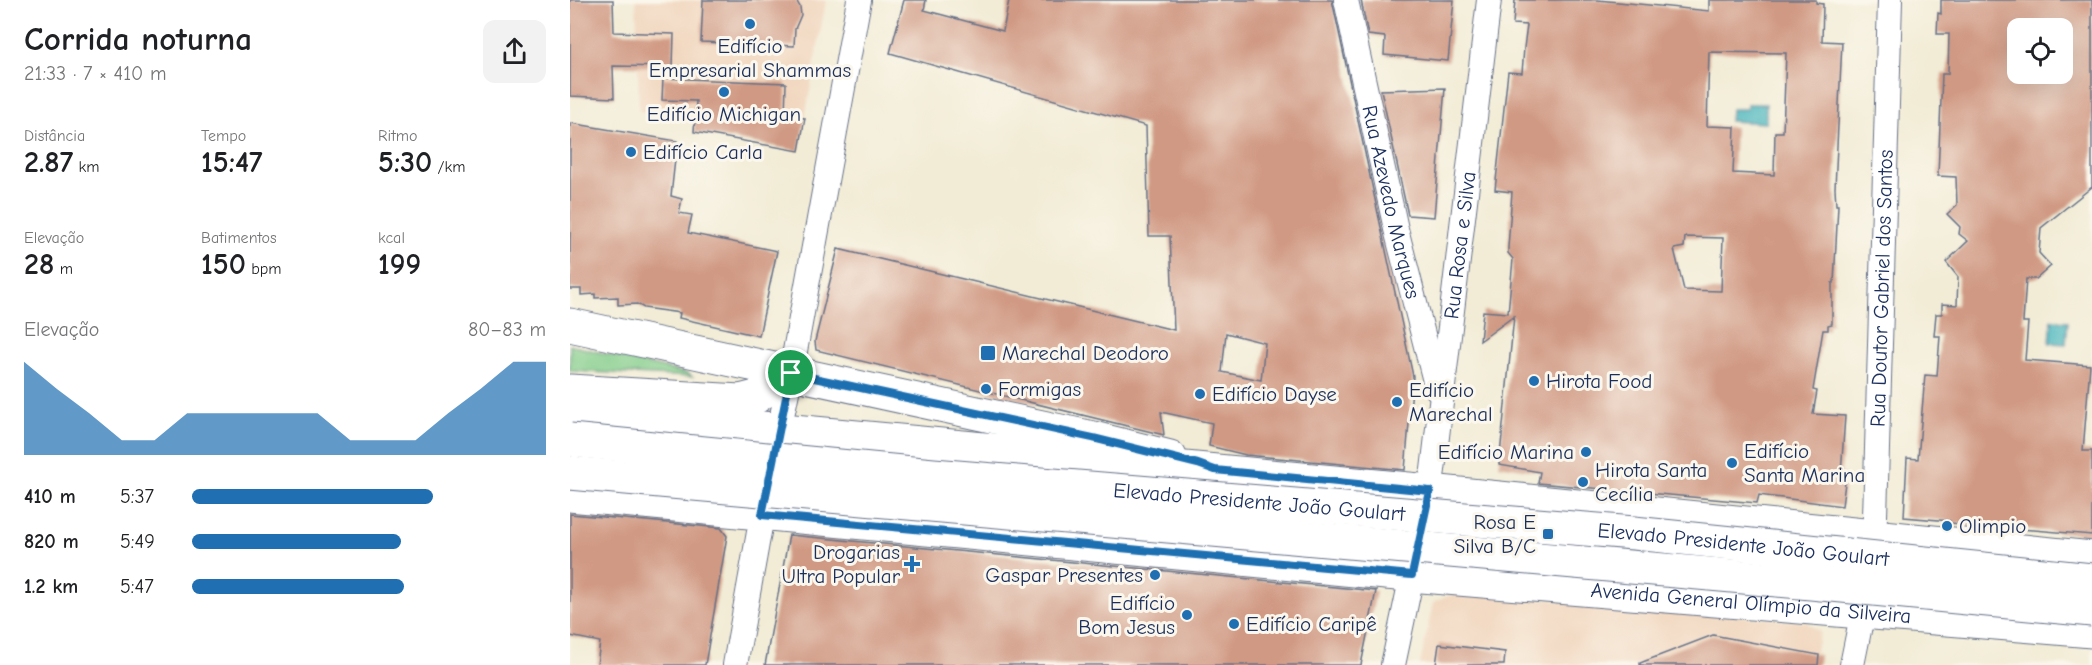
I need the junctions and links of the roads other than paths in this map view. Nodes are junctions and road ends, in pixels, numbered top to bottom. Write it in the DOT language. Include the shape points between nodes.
graph roads {
  1 [pos="859,0"];
  2 [pos="1346,0"];
  3 [pos="1489,0"];
  4 [pos="1890,0"];
  5 [pos="570,325"];
  6 [pos="791,373"];
  7 [pos="570,391"];
  8 [pos="1440,402"];
  9 [pos="570,410"];
  10 [pos="779,428"];
  11 [pos="570,440"];
  12 [pos="1215,470"];
  13 [pos="570,473"];
  14 [pos="1430,491"];
  15 [pos="570,495"];
  16 [pos="762,515"];
  17 [pos="1874,536"];
  18 [pos="2092,558"];
  19 [pos="1412,575"];
  20 [pos="2092,579"];
  21 [pos="2092,610"];
  22 [pos="1863,612"];
  23 [pos="2092,631"];
  24 [pos="735,665"];
  25 [pos="1394,665"];
  26 [pos="1852,665"];
  1 -- 6 [label="street"];
  2 -- 8 [label="street, Rua Azevedo Marques" via="1396,229"];
  3 -- 8 [label="street, Rua Rosa e Silva"];
  4 -- 17 [label="street, Rua Doutor Gabriel dos Santos"];
  5 -- 6 [label="main road"];
  6 -- 7 [label="main road" via="756,397 740,401"];
  6 -- 10 [label="street"];
  6 -- 12 [label="main road" via="1093,438"];
  8 -- 14 [label="street, Rua Rosa e Silva"];
  9 -- 10 [label="main road"];
  10 -- 12 [label="main road"];
  10 -- 16 [label="street"];
  11 -- 20 [label="main road, Elevado Presidente João Goulart, bridge" via="933,475 1634,533"];
  12 -- 14 [label="main road"];
  13 -- 21 [label="main road, Elevado Presidente João Goulart, bridge"];
  14 -- 17 [label="main road"];
  14 -- 19 [label="street, Rua Rosa e Silva"];
  15 -- 16 [label="main road, Avenida General Olímpio da Silveira"];
  16 -- 19 [label="main road, Avenida General Olímpio da Silveira"];
  16 -- 24 [label="street"];
  17 -- 18 [label="main road"];
  17 -- 22 [label="street, Rua Doutor Gabriel dos Santos"];
  19 -- 22 [label="main road, Avenida General Olímpio da Silveira"];
  19 -- 25 [label="street, Rua Rosa e Silva"];
  22 -- 23 [label="main road, Avenida General Olímpio da Silveira"];
  22 -- 26 [label="street, Rua Doutor Gabriel dos Santos"];
}
